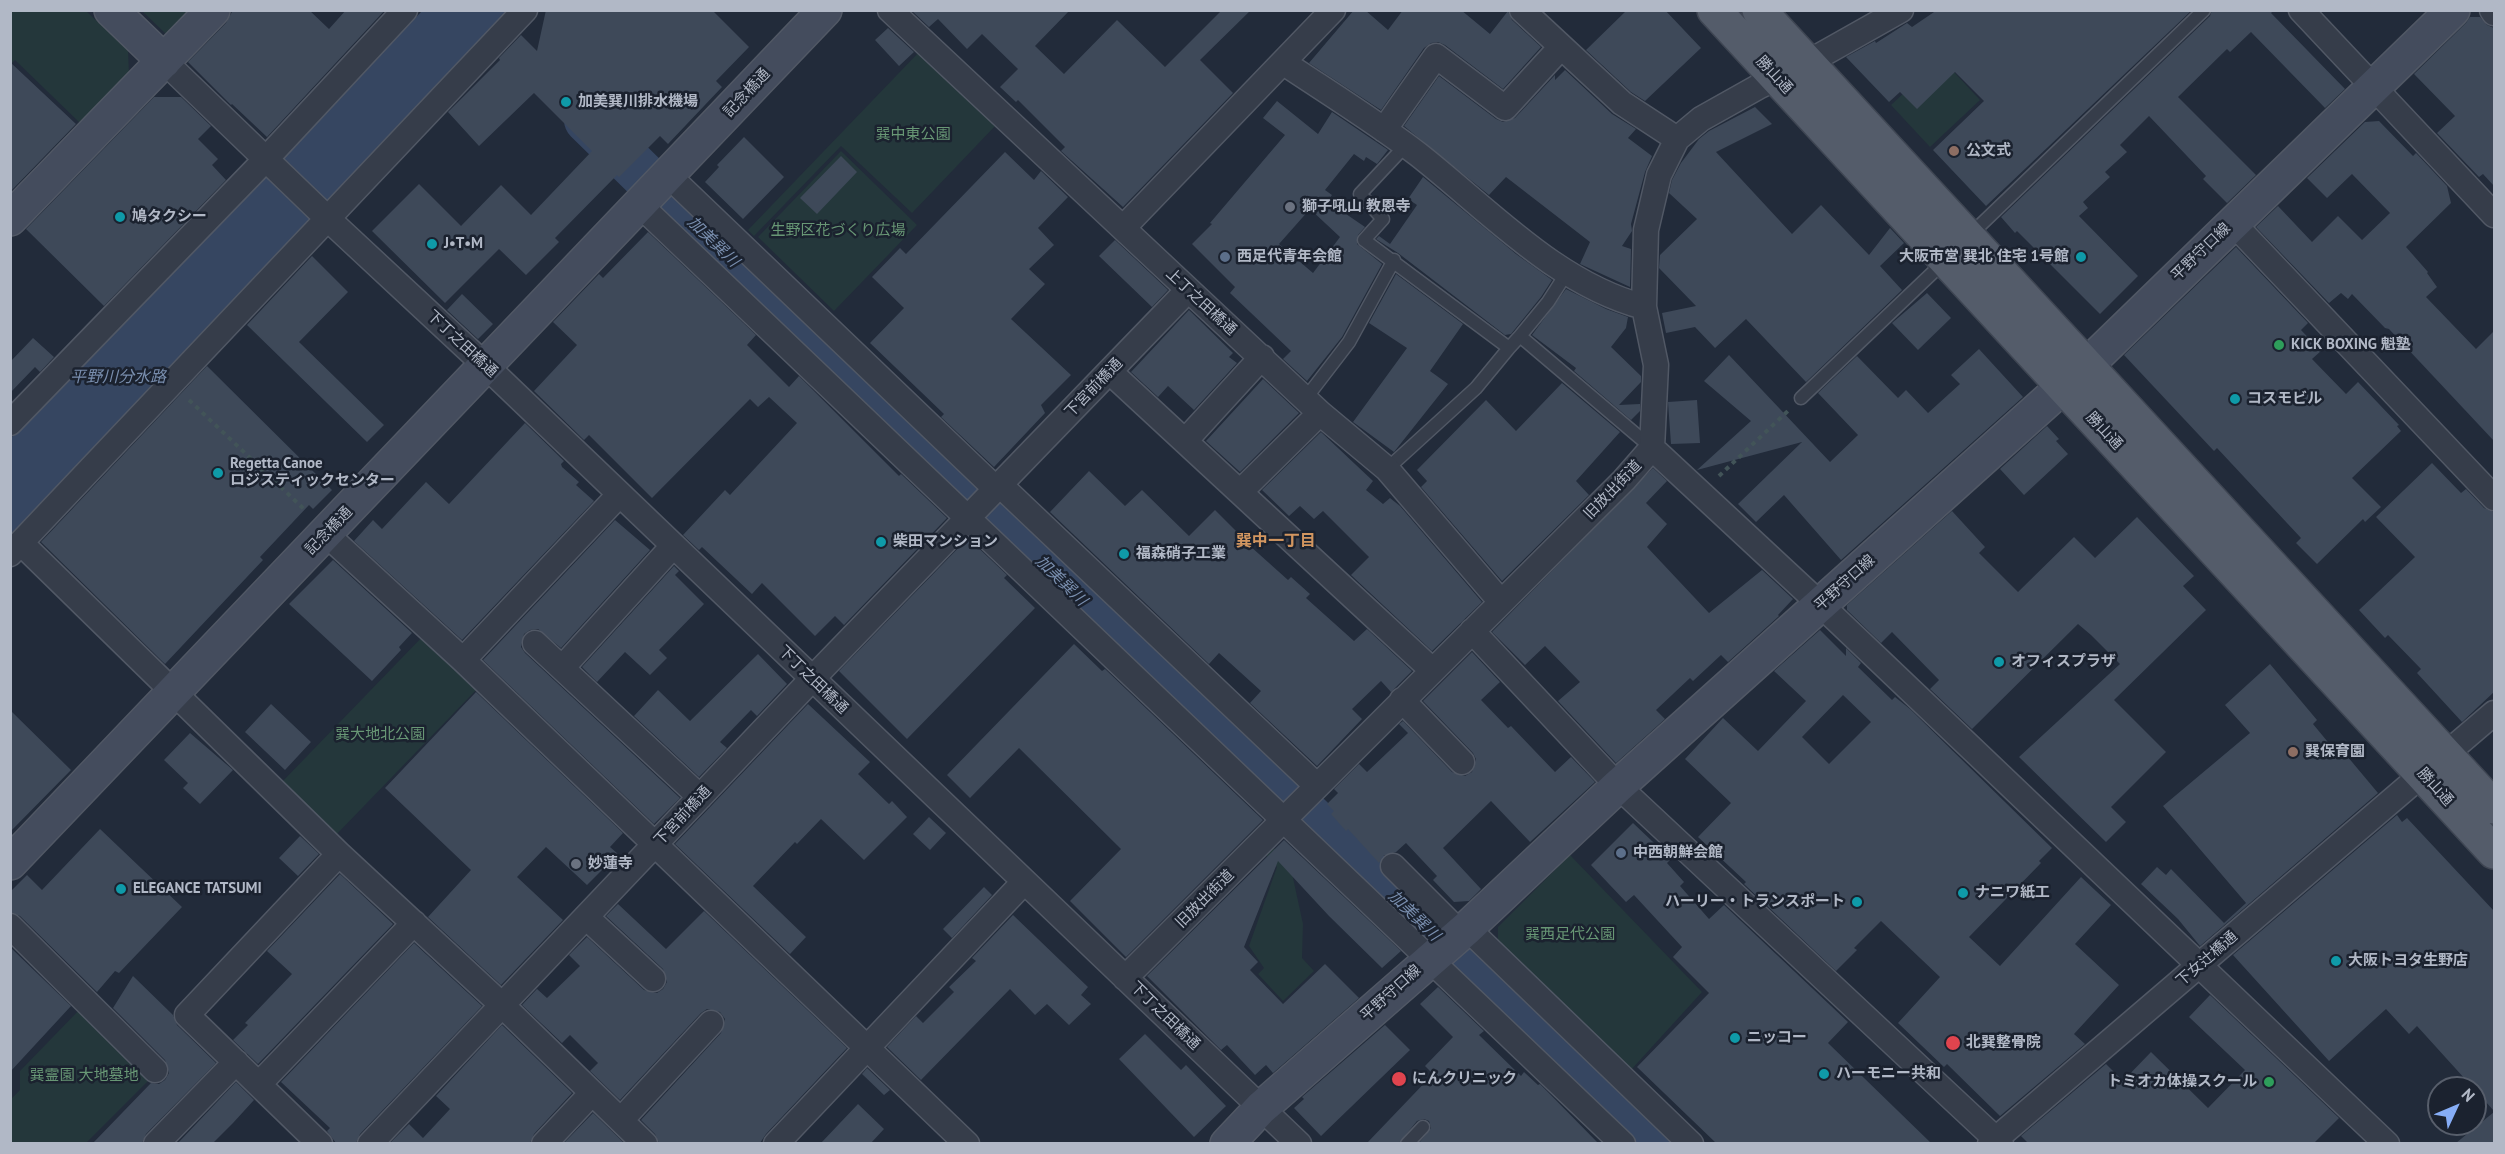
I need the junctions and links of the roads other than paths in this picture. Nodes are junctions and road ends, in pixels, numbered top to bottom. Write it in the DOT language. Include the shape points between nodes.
graph roads {
  1 [pos="111,10"];
  2 [pos="213,10"];
  3 [pos="405,10"];
  4 [pos="525,10"];
  5 [pos="825,10"];
  6 [pos="890,10"];
  7 [pos="1334,10"];
  8 [pos="1522,10"];
  9 [pos="1714,10"];
  10 [pos="1759,10"];
  11 [pos="1901,10"];
  12 [pos="2204,10"];
  13 [pos="2301,10"];
  14 [pos="2453,10"];
  15 [pos="1561,47"];
  16 [pos="164,61"];
  17 [pos="1284,63"];
  18 [pos="1807,63"];
  19 [pos="1776,76"];
  20 [pos="2374,88"];
  21 [pos="1384,130"];
  22 [pos="1677,139"];
  23 [pos="1406,145"];
  24 [pos="266,159"];
  25 [pos="655,191"];
  26 [pos="2494,215"];
  27 [pos="327,218"];
  28 [pos="10,219"];
  29 [pos="2232,222"];
  30 [pos="1123,228"];
  31 [pos="1957,249"];
  32 [pos="1394,260"];
  33 [pos="1566,274"];
  34 [pos="1188,290"];
  35 [pos="1644,307"];
  36 [pos="1520,336"];
  37 [pos="1509,348"];
  38 [pos="1262,357"];
  39 [pos="486,366"];
  40 [pos="1110,372"];
  41 [pos="2074,376"];
  42 [pos="1801,398"];
  43 [pos="1313,405"];
  44 [pos="10,423"];
  45 [pos="1185,441"];
  46 [pos="1652,448"];
  47 [pos="1387,469"];
  48 [pos="996,489"];
  49 [pos="1240,492"];
  50 [pos="619,495"];
  51 [pos="2494,498"];
  52 [pos="969,516"];
  53 [pos="327,532"];
  54 [pos="673,546"];
  55 [pos="16,549"];
  56 [pos="1501,602"];
  57 [pos="1821,605"];
  58 [pos="1472,631"];
  59 [pos="535,643"];
  60 [pos="463,660"];
  61 [pos="562,668"];
  62 [pos="1432,670"];
  63 [pos="812,679"];
  64 [pos="173,693"];
  65 [pos="1402,700"];
  66 [pos="2494,713"];
  67 [pos="1462,762"];
  68 [pos="2434,763"];
  69 [pos="1618,786"];
  70 [pos="1315,788"];
  71 [pos="700,797"];
  72 [pos="2494,807"];
  73 [pos="1287,817"];
  74 [pos="656,844"];
  75 [pos="2494,852"];
  76 [pos="339,854"];
  77 [pos="10,863"];
  78 [pos="1393,866"];
  79 [pos="1024,882"];
  80 [pos="586,917"];
  81 [pos="414,923"];
  82 [pos="10,926"];
  83 [pos="1449,943"];
  84 [pos="2200,965"];
  85 [pos="1125,978"];
  86 [pos="653,979"];
  87 [pos="502,1005"];
  88 [pos="711,1023"];
  89 [pos="866,1047"];
  90 [pos="236,1062"];
  91 [pos="155,1070"];
  92 [pos="259,1084"];
  93 [pos="592,1093"];
  94 [pos="1262,1108"];
  95 [pos="621,1120"];
  96 [pos="1423,1127"];
  97 [pos="1996,1142"];
  98 [pos="156,1143"];
  99 [pos="320,1143"];
  100 [pos="370,1143"];
  101 [pos="544,1143"];
  102 [pos="645,1143"];
  103 [pos="776,1143"];
  104 [pos="967,1143"];
  105 [pos="1227,1143"];
  106 [pos="1299,1143"];
  107 [pos="1407,1143"];
  108 [pos="1623,1143"];
  109 [pos="1691,1143"];
  110 [pos="2387,1143"];
  1 -- 16 [label="main road"];
  2 -- 16 [label="main road"];
  3 -- 24 [label="street"];
  4 -- 27 [label="street"];
  5 -- 25 [label="main road, 記念橋通"];
  6 -- 30 [label="street, 上丁之田橋通"];
  7 -- 17 [label="street"];
  8 -- 15 [label="street"];
  9 -- 19 [label="main road, 勝山通"];
  10 -- 18 [label="main road, 勝山通"];
  11 -- 18 [label="street"];
  12 -- 31 [label="lane"];
  13 -- 20 [label="street"];
  14 -- 20 [label="main road, 平野守口線"];
  15 -- 21 [label="street" via="1505,108 1436,56"];
  15 -- 22 [label="street" via="1622,103"];
  16 -- 24 [label="street"];
  16 -- 28 [label="main road"];
  17 -- 21 [label="street"];
  17 -- 30 [label="street"];
  18 -- 19 [label="street, 旧放出街道"];
  18 -- 31 [label="main road, 勝山通"];
  19 -- 22 [label="street, 旧放出街道" via="1701,119"];
  19 -- 31 [label="main road, 勝山通"];
  20 -- 26 [label="street"];
  20 -- 29 [label="main road, 平野守口線"];
  21 -- 23 [label="street"];
  22 -- 35 [label="street, 旧放出街道" via="1659,175 1646,230"];
  23 -- 32 [label="lane" via="1360,194 1383,219 1364,240"];
  23 -- 33 [label="street"];
  24 -- 27 [label="street, 下丁之田橋通"];
  24 -- 44 [label="street"];
  25 -- 39 [label="main road, 記念橋通"];
  25 -- 48 [label="street"];
  25 -- 52 [label="street"];
  27 -- 39 [label="street, 下丁之田橋通"];
  27 -- 55 [label="street"];
  29 -- 41 [label="main road, 平野守口線"];
  29 -- 51 [label="street"];
  30 -- 34 [label="street, 上丁之田橋通"];
  31 -- 41 [label="main road, 勝山通"];
  31 -- 42 [label="lane"];
  32 -- 37 [label="lane"];
  32 -- 43 [label="lane"];
  33 -- 35 [label="street" via="1615,299"];
  33 -- 36 [label="lane"];
  34 -- 38 [label="street, 上丁之田橋通"];
  34 -- 40 [label="street, 下宮前橋通"];
  35 -- 46 [label="street, 旧放出街道" via="1656,365"];
  36 -- 37 [label="lane"];
  36 -- 46 [label="lane"];
  37 -- 47 [label="lane" via="1476,388"];
  38 -- 43 [label="street, 上丁之田橋通"];
  38 -- 45 [label="street"];
  39 -- 50 [label="street, 下丁之田橋通"];
  39 -- 53 [label="main road, 記念橋通"];
  40 -- 45 [label="street"];
  40 -- 48 [label="street, 下宮前橋通"];
  41 -- 57 [label="main road, 平野守口線"];
  41 -- 68 [label="main road, 勝山通"];
  43 -- 47 [label="street, 上丁之田橋通"];
  43 -- 49 [label="street"];
  45 -- 49 [label="street"];
  46 -- 56 [label="street, 旧放出街道"];
  46 -- 57 [label="street"];
  47 -- 56 [label="street, 上丁之田橋通"];
  48 -- 52 [label="street, 下宮前橋通"];
  48 -- 70 [label="street"];
  49 -- 62 [label="street"];
  50 -- 54 [label="street, 下丁之田橋通"];
  50 -- 60 [label="street"];
  52 -- 63 [label="street, 下宮前橋通"];
  52 -- 73 [label="street"];
  53 -- 60 [label="street"];
  53 -- 64 [label="main road, 記念橋通"];
  54 -- 61 [label="street"];
  54 -- 63 [label="street, 下丁之田橋通"];
  55 -- 64 [label="street"];
  56 -- 58 [label="street, 旧放出街道"];
  57 -- 69 [label="main road, 平野守口線"];
  57 -- 84 [label="street"];
  58 -- 62 [label="street, 旧放出街道"];
  58 -- 69 [label="street"];
  59 -- 61 [label="street"];
  60 -- 74 [label="street"];
  61 -- 71 [label="street"];
  62 -- 65 [label="street, 旧放出街道"];
  63 -- 71 [label="street, 下宮前橋通"];
  63 -- 79 [label="street, 下丁之田橋通"];
  64 -- 76 [label="street"];
  64 -- 77 [label="main road, 記念橋通"];
  65 -- 67 [label="street"];
  65 -- 70 [label="street, 旧放出街道"];
  66 -- 68 [label="street, 下女辻橋通"];
  68 -- 72 [label="main road, 勝山通"];
  68 -- 75 [label="main road, 勝山通"];
  68 -- 84 [label="street, 下女辻橋通"];
  69 -- 83 [label="main road, 平野守口線"];
  69 -- 97 [label="street"];
  70 -- 73 [label="street, 旧放出街道"];
  71 -- 74 [label="street, 下宮前橋通"];
  73 -- 83 [label="street"];
  73 -- 85 [label="street, 旧放出街道"];
  74 -- 80 [label="street, 下宮前橋通"];
  74 -- 89 [label="street"];
  76 -- 81 [label="street"];
  76 -- 90 [label="street" via="187,1015"];
  78 -- 83 [label="street"];
  79 -- 85 [label="street, 下丁之田橋通"];
  79 -- 89 [label="street"];
  80 -- 86 [label="street"];
  80 -- 87 [label="street, 下宮前橋通"];
  81 -- 87 [label="street"];
  81 -- 92 [label="street"];
  82 -- 91 [label="street"];
  83 -- 94 [label="main road, 平野守口線"];
  83 -- 108 [label="street"];
  83 -- 109 [label="street"];
  84 -- 97 [label="street, 下女辻橋通"];
  84 -- 110 [label="street"];
  85 -- 94 [label="street, 下丁之田橋通"];
  87 -- 93 [label="street"];
  87 -- 100 [label="street, 下宮前橋通"];
  88 -- 95 [label="street"];
  89 -- 103 [label="street"];
  89 -- 104 [label="street"];
  90 -- 92 [label="street"];
  90 -- 98 [label="street"];
  92 -- 99 [label="street"];
  93 -- 95 [label="street"];
  93 -- 101 [label="street"];
  94 -- 105 [label="main road, 平野守口線"];
  94 -- 106 [label="street, 下丁之田橋通"];
  95 -- 102 [label="street"];
  96 -- 107 [label="lane"];
}
